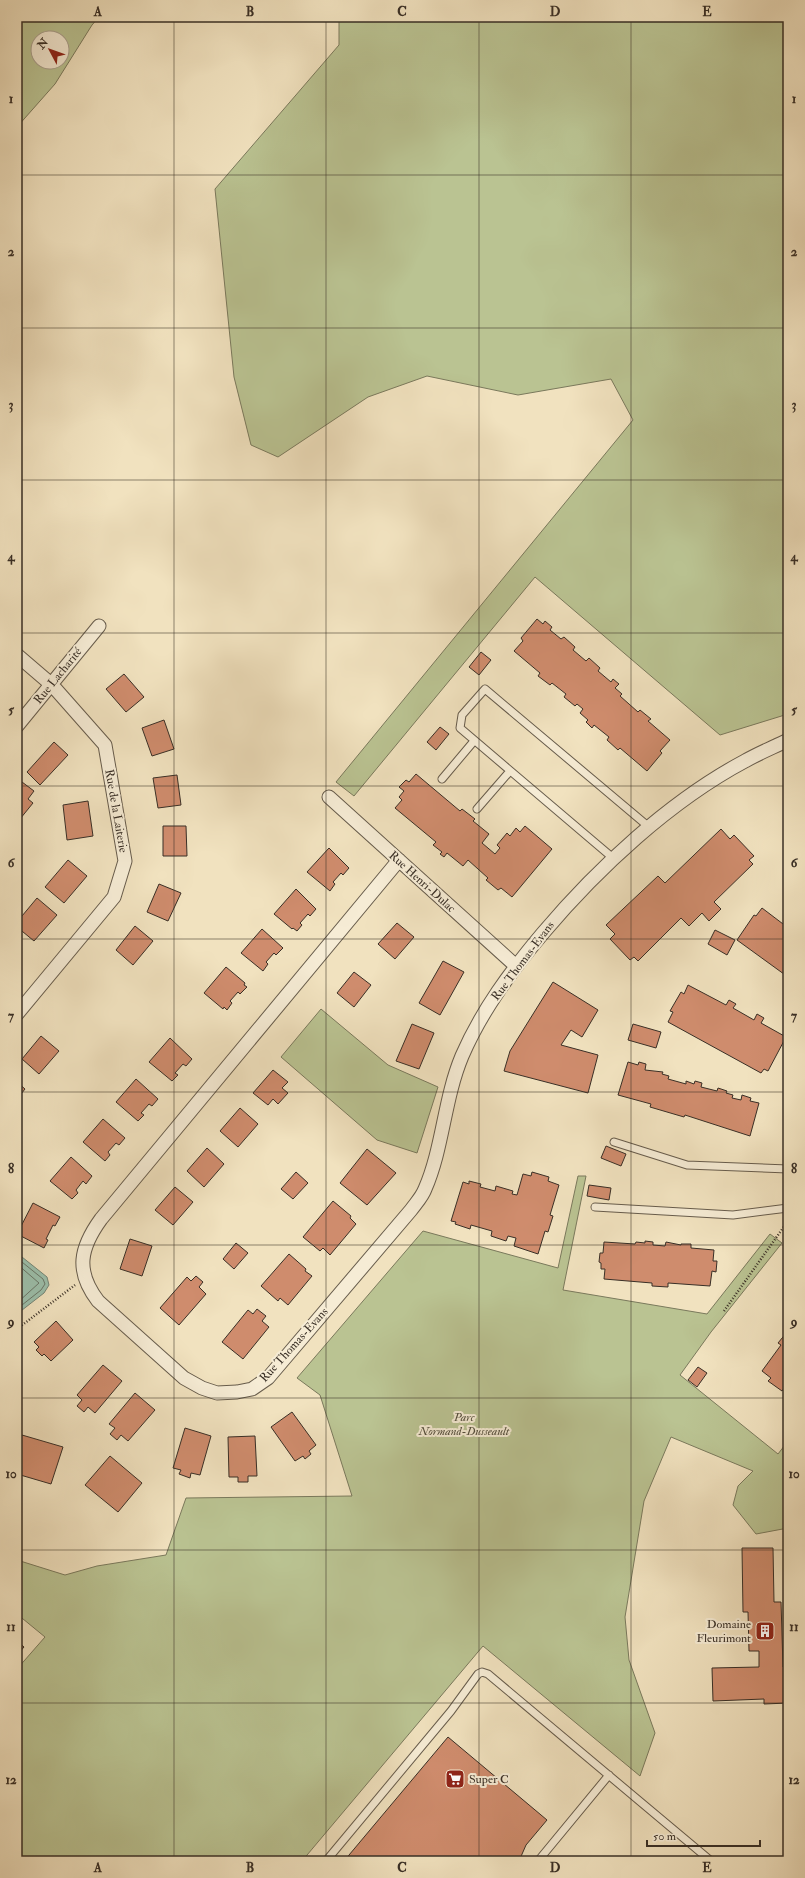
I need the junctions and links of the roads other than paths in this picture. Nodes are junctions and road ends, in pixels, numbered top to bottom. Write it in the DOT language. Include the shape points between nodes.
graph roads {
  1 [pos="99,626"];
  2 [pos="17,655"];
  3 [pos="52,685"];
  4 [pos="17,726"];
  5 [pos="788,740"];
  6 [pos="474,741"];
  7 [pos="510,771"];
  8 [pos="442,779"];
  9 [pos="329,797"];
  10 [pos="477,809"];
  11 [pos="649,827"];
  12 [pos="613,858"];
  13 [pos="399,860"];
  14 [pos="516,966"];
  15 [pos="17,1014"];
  16 [pos="614,1142"];
  17 [pos="788,1169"];
  18 [pos="595,1208"];
  19 [pos="788,1208"];
  20 [pos="609,1775"];
  21 [pos="326,1861"];
  22 [pos="538,1861"];
  23 [pos="711,1861"];
  1 -- 3 [label="street, Rue Lacharité"];
  2 -- 3 [label="street, Rue de la Laiterie"];
  3 -- 4 [label="street, Rue Lacharité"];
  3 -- 15 [label="street, Rue de la Laiterie" via="105,745 125,861 114,897"];
  5 -- 11 [label="street, Rue Thomas-Evans" via="726,772"];
  6 -- 7 [label="lane"];
  6 -- 8 [label="lane"];
  6 -- 11 [label="lane" via="460,728 462,715 484,689"];
  7 -- 10 [label="lane"];
  7 -- 12 [label="lane"];
  9 -- 13 [label="street, Rue Henri-Dulac"];
  11 -- 12 [label="street, Rue Thomas-Evans"];
  12 -- 14 [label="street, Rue Thomas-Evans" via="571,899"];
  13 -- 14 [label="street, Rue Henri-Dulac"];
  13 -- 14 [label="street, Rue Thomas-Evans" via="89,1235 84,1255 84,1278 88,1288 98,1301 184,1378 218,1393 252,1389 268,1378 411,1210 425,1191 431,1173 451,1087 462,1056 501,985"];
  16 -- 17 [label="lane" via="687,1165"];
  18 -- 19 [label="lane" via="733,1215"];
  20 -- 21 [label="lane" via="488,1674 482,1672"];
  20 -- 22 [label="lane"];
  20 -- 23 [label="lane"];
}
